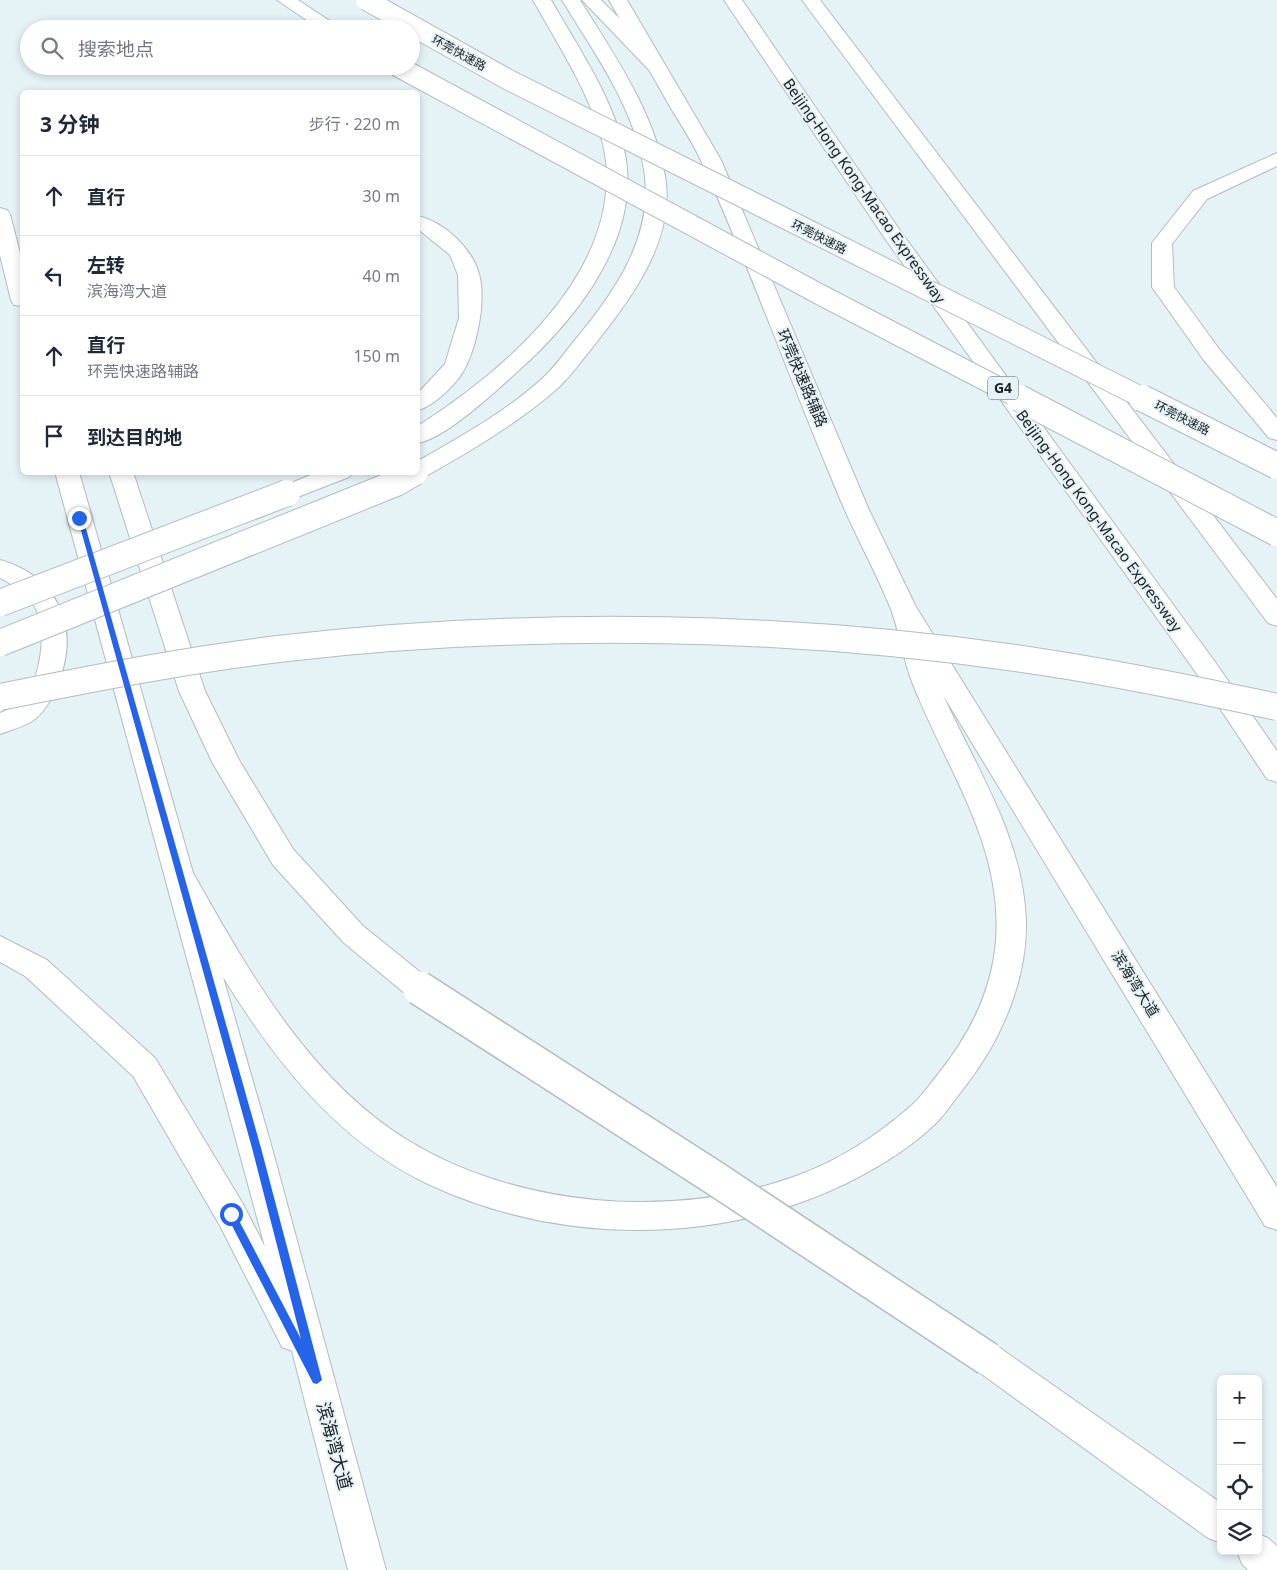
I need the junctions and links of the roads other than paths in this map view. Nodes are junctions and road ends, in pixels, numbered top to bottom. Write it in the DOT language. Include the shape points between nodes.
graph roads {
  1 [pos="286,0"];
  2 [pos="366,0"];
  3 [pos="542,0"];
  4 [pos="572,0"];
  5 [pos="591,0"];
  6 [pos="618,0"];
  7 [pos="733,0"];
  8 [pos="811,0"];
  9 [pos="318,20"];
  10 [pos="402,20"];
  11 [pos="420,30"];
  12 [pos="656,66"];
  13 [pos="414,75"];
  14 [pos="1277,159"];
  15 [pos="0,214"];
  16 [pos="420,223"];
  17 [pos="20,292"];
  18 [pos="420,402"];
  19 [pos="1277,433"];
  20 [pos="420,435"];
  21 [pos="1277,466"];
  22 [pos="420,470"];
  23 [pos="68,475"];
  24 [pos="122,475"];
  25 [pos="314,475"];
  26 [pos="334,475"];
  27 [pos="410,475"];
  28 [pos="287,493"];
  29 [pos="1277,532"];
  30 [pos="0,568"];
  31 [pos="0,603"];
  32 [pos="903,607"];
  33 [pos="1277,617"];
  34 [pos="0,643"];
  35 [pos="0,697"];
  36 [pos="1277,707"];
  37 [pos="0,724"];
  38 [pos="992,752"];
  39 [pos="1277,772"];
  40 [pos="178,871"];
  41 [pos="0,948"];
  42 [pos="1277,1216"];
  43 [pos="317,1380"];
  44 [pos="1217,1522"];
  45 [pos="1259,1555"];
  46 [pos="366,1570"];
  47 [pos="1276,1570"];
  1 -- 9 [label="main road"];
  2 -- 10 [label="main road, 环莞快速路, bridge"];
  3 -- 20 [label="main road" via="596,100 610,137 616,163 613,218 604,247 589,276 558,315 514,364 452,416"];
  4 -- 22 [label="main road" via="619,81 647,144 655,178 656,214 646,245 627,287 551,382 481,436"];
  5 -- 12 [label="main road"];
  6 -- 12 [label="main road, 环莞快速路辅路"];
  7 -- 39 [label="main road, Beijing-Hong Kong-Macao Expressway / G4" via="893,236 1206,668"];
  8 -- 33 [label="main road"];
  11 -- 21 [label="main road, 环莞快速路, bridge" via="507,79"];
  12 -- 32 [label="main road, 环莞快速路辅路" via="711,160 857,510"];
  13 -- 29 [label="main road, bridge" via="819,294"];
  14 -- 19 [label="main road" via="1200,195 1162,243 1163,287 1211,354"];
  15 -- 17 [label="main road"];
  16 -- 18 [label="main road" via="460,252 469,274 470,318 456,364 432,393"];
  23 -- 40 [label="main road"];
  24 -- 44 [label="main road, bridge" via="192,691 226,762 283,856 353,934 419,988 988,1358"];
  25 -- 28 [label="main road"];
  26 -- 28 [label="main road"];
  27 -- 34 [label="main road, bridge" via="378,491"];
  28 -- 31 [label="main road, bridge"];
  30 -- 37 [label="main road" via="22,578 49,608 55,636 51,669 37,701 25,713"];
  32 -- 38 [label="main road, 环莞快速路辅路"];
  32 -- 40 [label="main road" via="924,682 996,836 1012,921 1006,975 988,1027 959,1077 916,1122 863,1160 799,1190 728,1210 644,1218 578,1215 505,1200 438,1174 380,1139 334,1101 284,1047 226,960"];
  35 -- 36 [label="main road, bridge" via="146,668 323,644 497,632 671,630 844,638 1020,658 1198,688"];
  38 -- 42 [label="main road, 滨海湾大道"];
  40 -- 43 [label="main road, 滨海湾大道"];
  41 -- 43 [label="main road" via="36,968 144,1068 231,1214"];
  43 -- 46 [label="main road, 滨海湾大道"];
  45 -- 47 [label="main road"];
}
